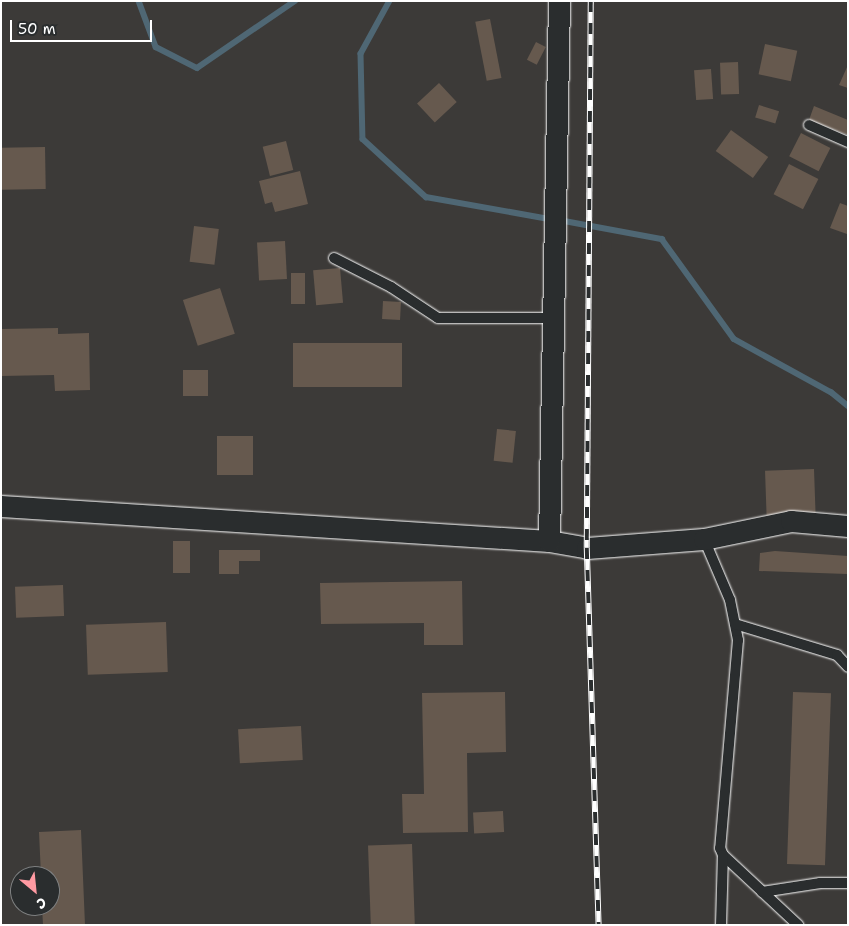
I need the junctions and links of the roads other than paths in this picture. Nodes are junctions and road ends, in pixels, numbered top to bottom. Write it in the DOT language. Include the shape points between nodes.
graph roads {
  1 [pos="559,1"];
  2 [pos="809,125"];
  3 [pos="848,142"];
  4 [pos="334,258"];
  5 [pos="553,318"];
  6 [pos="1,506"];
  7 [pos="848,526"];
  8 [pos="704,539"];
  9 [pos="549,541"];
  10 [pos="735,624"];
  11 [pos="848,667"];
  12 [pos="723,855"];
  13 [pos="848,883"];
  14 [pos="762,892"];
  15 [pos="721,925"];
  16 [pos="798,925"];
  1 -- 5 [label="street"];
  2 -- 3 [label="lane"];
  4 -- 5 [label="lane" via="391,287 438,318"];
  5 -- 9 [label="street"];
  6 -- 9 [label="street"];
  7 -- 8 [label="street" via="791,521"];
  8 -- 9 [label="street" via="587,548"];
  8 -- 10 [label="lane" via="730,600"];
  10 -- 11 [label="lane" via="837,655"];
  10 -- 12 [label="lane" via="738,640 720,848"];
  12 -- 14 [label="lane"];
  12 -- 15 [label="lane"];
  13 -- 14 [label="lane" via="820,883"];
  14 -- 16 [label="lane"];
}
